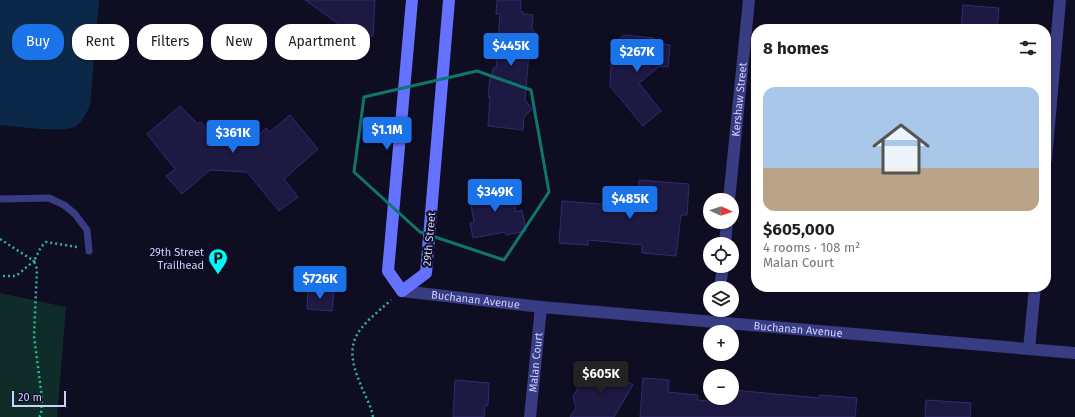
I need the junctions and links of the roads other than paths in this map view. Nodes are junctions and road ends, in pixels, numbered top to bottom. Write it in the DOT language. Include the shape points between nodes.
graph roads {
  1 [pos="412,0"];
  2 [pos="449,0"];
  3 [pos="749,0"];
  4 [pos="1060,0"];
  5 [pos="1051,102"];
  6 [pos="730,193"];
  7 [pos="0,199"];
  8 [pos="89,251"];
  9 [pos="402,291"];
  10 [pos="1035,292"];
  11 [pos="540,307"];
  12 [pos="703,315"];
  13 [pos="727,317"];
  14 [pos="1029,349"];
  15 [pos="1075,353"];
  16 [pos="530,417"];
  1 -- 9 [label="street" via="388,271"];
  2 -- 9 [label="street, 29th Street" via="426,273"];
  3 -- 6 [label="street, Kershaw Street"];
  4 -- 5 [label="street"];
  7 -- 8 [label="lane" via="49,198 64,205 88,230"];
  9 -- 11 [label="street, Buchanan Avenue"];
  10 -- 14 [label="street"];
  11 -- 12 [label="street, Buchanan Avenue"];
  11 -- 16 [label="street, Malan Court"];
  13 -- 14 [label="street, Buchanan Avenue"];
  14 -- 15 [label="street, Buchanan Avenue"];
}
